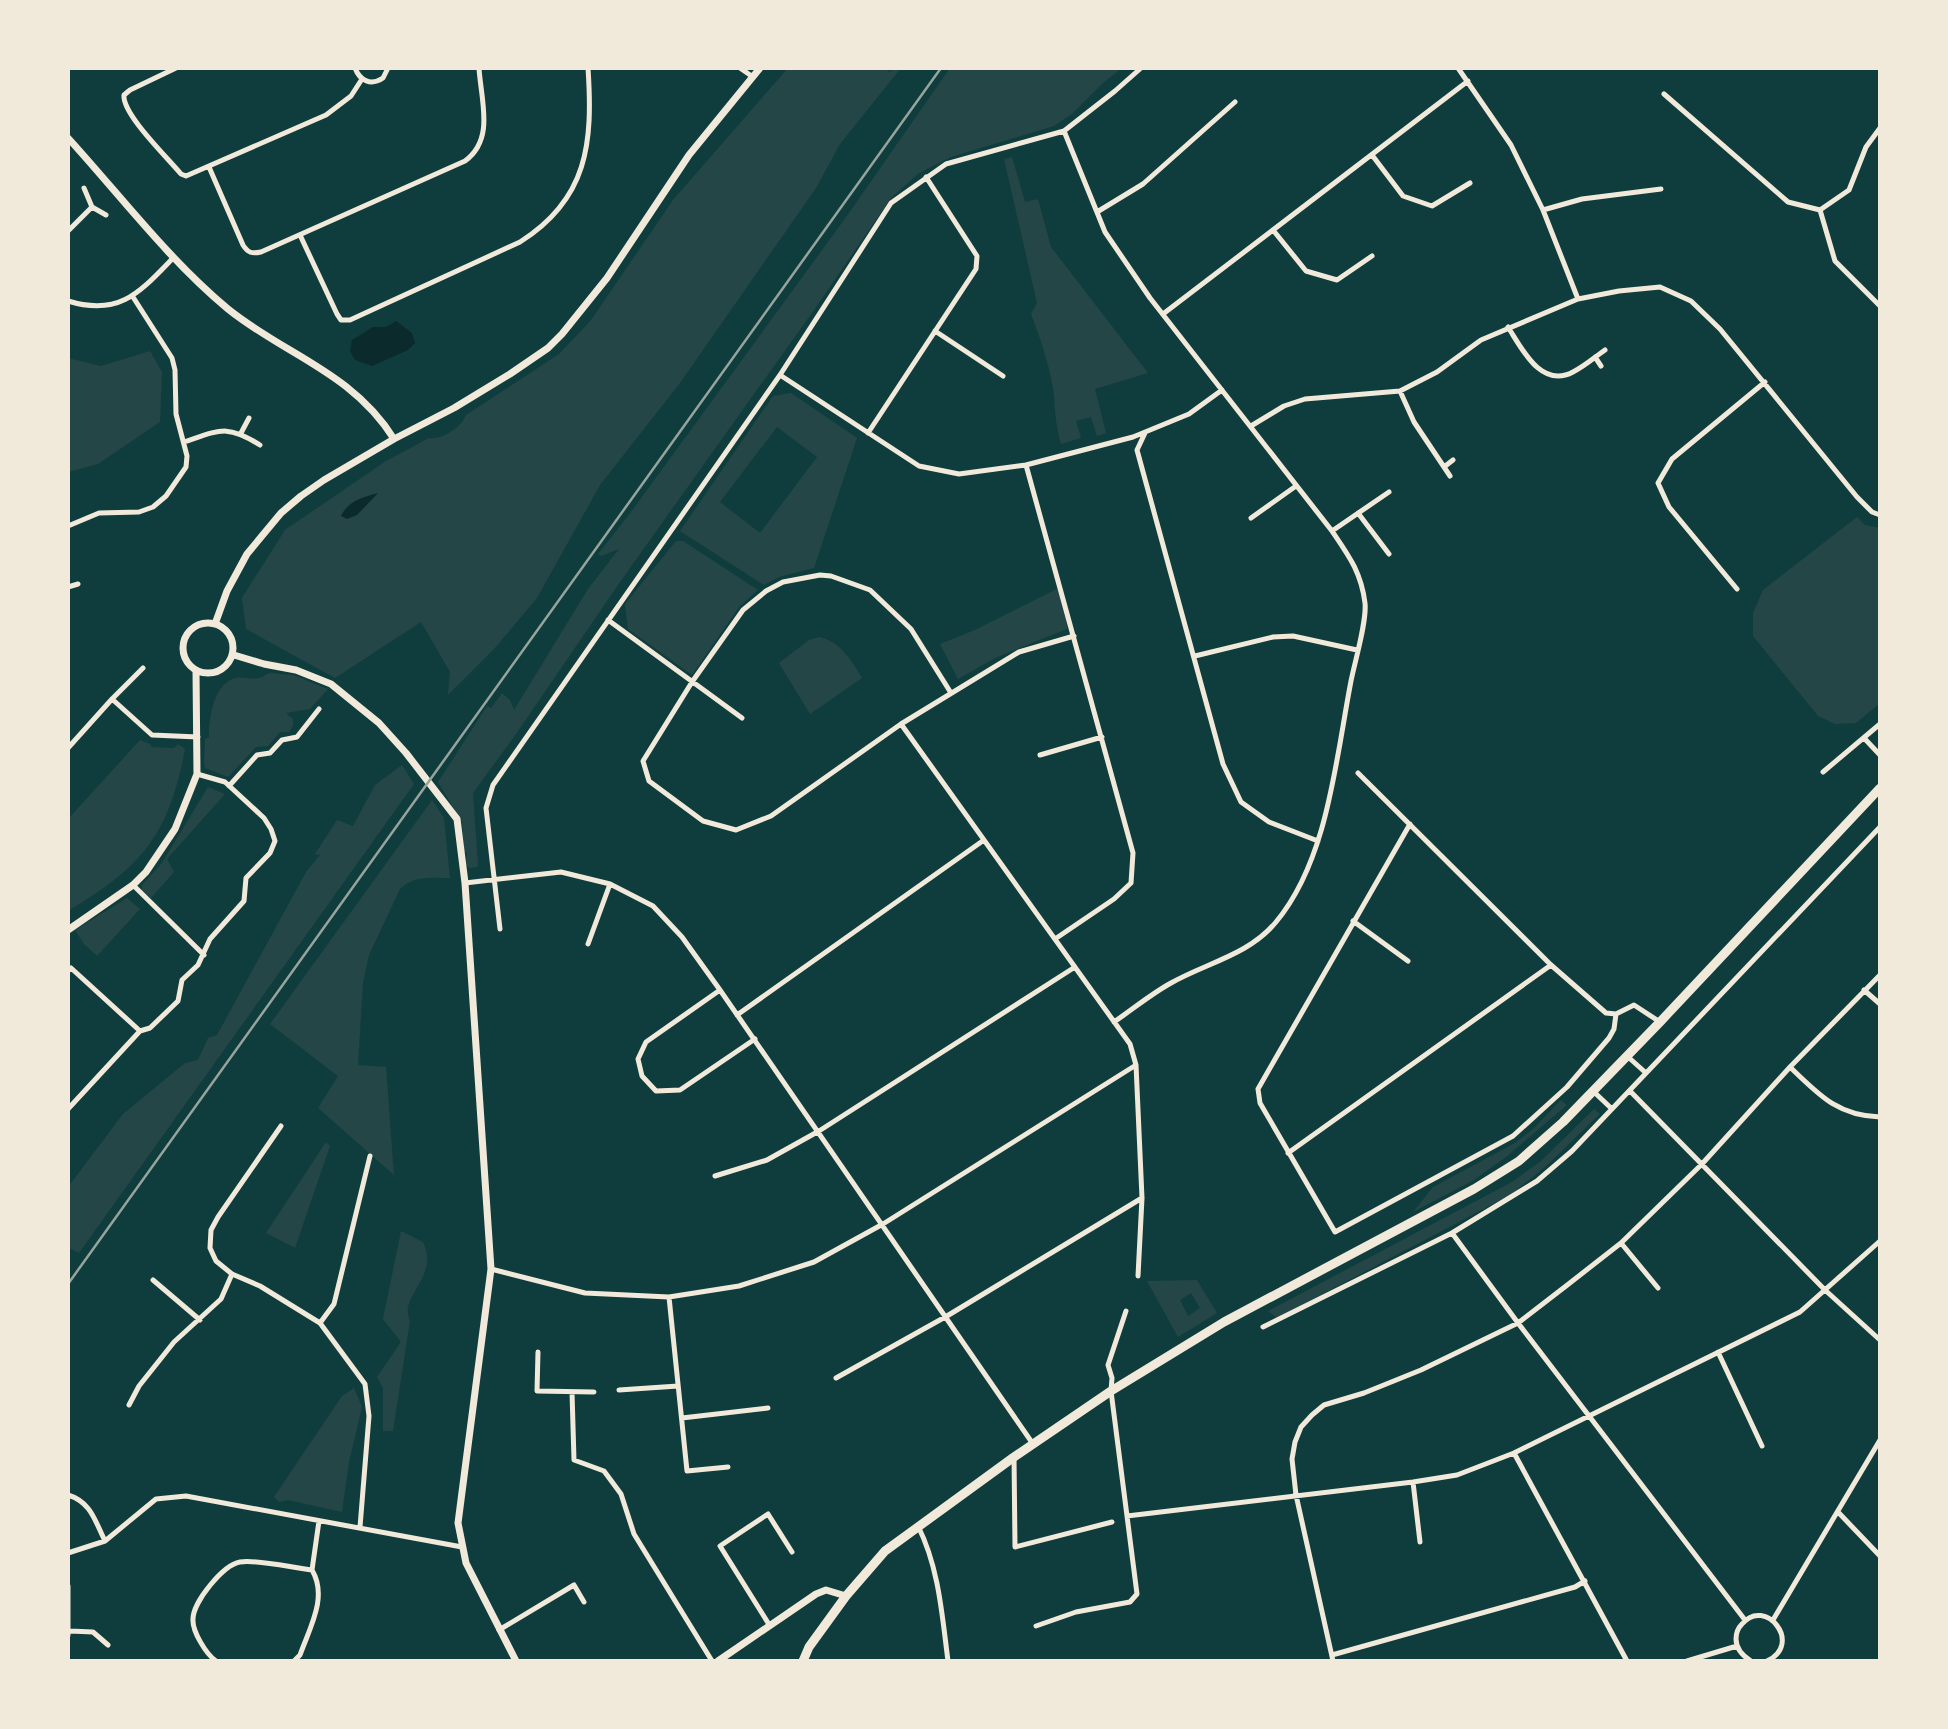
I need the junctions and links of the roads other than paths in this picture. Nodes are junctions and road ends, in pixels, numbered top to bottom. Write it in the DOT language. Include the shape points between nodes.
graph roads {
  1 [pos="176,68"];
  2 [pos="355,68"];
  3 [pos="388,68"];
  4 [pos="479,68"];
  5 [pos="588,68"];
  6 [pos="740,68"];
  7 [pos="760,68"];
  8 [pos="1141,68"];
  9 [pos="1458,68"];
  10 [pos="753,77"];
  11 [pos="362,79"];
  12 [pos="1468,81"];
  13 [pos="1664,94"];
  14 [pos="1235,102"];
  15 [pos="1880,128"];
  16 [pos="1064,131"];
  17 [pos="68,138"];
  18 [pos="1372,155"];
  19 [pos="209,167"];
  20 [pos="926,177"];
  21 [pos="1470,183"];
  22 [pos="84,188"];
  23 [pos="1661,189"];
  24 [pos="92,207"];
  25 [pos="1543,210"];
  26 [pos="1820,210"];
  27 [pos="1097,212"];
  28 [pos="106,215"];
  29 [pos="68,230"];
  30 [pos="1273,230"];
  31 [pos="300,235"];
  32 [pos="174,257"];
  33 [pos="1372,257"];
  34 [pos="133,297"];
  35 [pos="1578,299"];
  36 [pos="68,301"];
  37 [pos="1880,306"];
  38 [pos="1163,314"];
  39 [pos="1508,327"];
  40 [pos="935,331"];
  41 [pos="1605,350"];
  42 [pos="1595,357"];
  43 [pos="1601,366"];
  44 [pos="780,375"];
  45 [pos="1003,376"];
  46 [pos="1765,382"];
  47 [pos="1222,390"];
  48 [pos="1399,391"];
  49 [pos="248,418"];
  50 [pos="1251,426"];
  51 [pos="1146,431"];
  52 [pos="241,433"];
  53 [pos="868,433"];
  54 [pos="394,439"];
  55 [pos="1121,440"];
  56 [pos="184,442"];
  57 [pos="260,445"];
  58 [pos="1137,450"];
  59 [pos="1453,460"];
  60 [pos="1026,464"];
  61 [pos="1444,467"];
  62 [pos="1450,476"];
  63 [pos="1296,486"];
  64 [pos="1389,492"];
  65 [pos="1358,513"];
  66 [pos="1880,515"];
  67 [pos="1251,518"];
  68 [pos="68,526"];
  69 [pos="1332,531"];
  70 [pos="1388,554"];
  71 [pos="78,583"];
  72 [pos="68,587"];
  73 [pos="1737,589"];
  74 [pos="608,620"];
  75 [pos="215,624"];
  76 [pos="1074,636"];
  77 [pos="1357,650"];
  78 [pos="234,655"];
  79 [pos="1195,656"];
  80 [pos="143,668"];
  81 [pos="197,671"];
  82 [pos="692,682"];
  83 [pos="951,693"];
  84 [pos="112,699"];
  85 [pos="319,709"];
  86 [pos="743,718"];
  87 [pos="901,724"];
  88 [pos="1880,724"];
  89 [pos="198,737"];
  90 [pos="1102,737"];
  91 [pos="1864,737"];
  92 [pos="68,748"];
  93 [pos="1040,755"];
  94 [pos="1880,755"];
  95 [pos="1823,772"];
  96 [pos="197,774"];
  97 [pos="1359,774"];
  98 [pos="229,786"];
  99 [pos="1880,788"];
  100 [pos="1410,824"];
  101 [pos="1880,827"];
  102 [pos="984,840"];
  103 [pos="1318,841"];
  104 [pos="494,880"];
  105 [pos="465,883"];
  106 [pos="610,884"];
  107 [pos="133,886"];
  108 [pos="1353,921"];
  109 [pos="500,929"];
  110 [pos="68,930"];
  111 [pos="1055,939"];
  112 [pos="588,944"];
  113 [pos="204,955"];
  114 [pos="1408,961"];
  115 [pos="1550,965"];
  116 [pos="1075,967"];
  117 [pos="68,971"];
  118 [pos="1880,975"];
  119 [pos="720,990"];
  120 [pos="1864,990"];
  121 [pos="1880,1004"];
  122 [pos="1616,1014"];
  123 [pos="737,1015"];
  124 [pos="1114,1022"];
  125 [pos="1660,1022"];
  126 [pos="140,1031"];
  127 [pos="755,1039"];
  128 [pos="1627,1056"];
  129 [pos="1136,1065"];
  130 [pos="1790,1067"];
  131 [pos="1646,1073"];
  132 [pos="1593,1091"];
  133 [pos="1630,1091"];
  134 [pos="68,1109"];
  135 [pos="1612,1109"];
  136 [pos="1880,1117"];
  137 [pos="281,1126"];
  138 [pos="819,1131"];
  139 [pos="1288,1153"];
  140 [pos="370,1156"];
  141 [pos="1702,1164"];
  142 [pos="715,1176"];
  143 [pos="1142,1198"];
  144 [pos="883,1224"];
  145 [pos="1452,1233"];
  146 [pos="1880,1241"];
  147 [pos="1620,1243"];
  148 [pos="491,1269"];
  149 [pos="232,1274"];
  150 [pos="1138,1276"];
  151 [pos="153,1280"];
  152 [pos="1658,1288"];
  153 [pos="1825,1290"];
  154 [pos="669,1297"];
  155 [pos="1126,1311"];
  156 [pos="947,1316"];
  157 [pos="200,1320"];
  158 [pos="320,1323"];
  159 [pos="1518,1323"];
  160 [pos="1264,1327"];
  161 [pos="1880,1340"];
  162 [pos="538,1352"];
  163 [pos="1718,1352"];
  164 [pos="836,1378"];
  165 [pos="678,1385"];
  166 [pos="620,1391"];
  167 [pos="1111,1391"];
  168 [pos="572,1392"];
  169 [pos="594,1392"];
  170 [pos="128,1405"];
  171 [pos="768,1408"];
  172 [pos="1590,1416"];
  173 [pos="682,1418"];
  174 [pos="1880,1440"];
  175 [pos="1033,1444"];
  176 [pos="1762,1446"];
  177 [pos="1514,1453"];
  178 [pos="1014,1457"];
  179 [pos="728,1467"];
  180 [pos="1413,1482"];
  181 [pos="1296,1495"];
  182 [pos="68,1496"];
  183 [pos="1838,1512"];
  184 [pos="1127,1516"];
  185 [pos="319,1521"];
  186 [pos="1112,1522"];
  187 [pos="918,1526"];
  188 [pos="360,1527"];
  189 [pos="105,1541"];
  190 [pos="1420,1542"];
  191 [pos="462,1547"];
  192 [pos="792,1552"];
  193 [pos="68,1553"];
  194 [pos="1880,1556"];
  195 [pos="312,1570"];
  196 [pos="1585,1581"];
  197 [pos="68,1586"];
  198 [pos="846,1595"];
  199 [pos="584,1602"];
  200 [pos="1745,1620"];
  201 [pos="1773,1620"];
  202 [pos="770,1626"];
  203 [pos="1036,1626"];
  204 [pos="499,1630"];
  205 [pos="69,1633"];
  206 [pos="107,1645"];
  207 [pos="1737,1646"];
  208 [pos="1332,1658"];
  209 [pos="1771,1660"];
  210 [pos="216,1661"];
  211 [pos="294,1661"];
  212 [pos="516,1661"];
  213 [pos="712,1661"];
  214 [pos="718,1661"];
  215 [pos="803,1661"];
  216 [pos="948,1661"];
  217 [pos="1627,1661"];
  218 [pos="1687,1661"];
  219 [pos="1751,1661"];
  1 -- 19 [label="street" via="130,90 123,102 181,174"];
  2 -- 11 [label="street"];
  3 -- 11 [label="street" via="379,81"];
  4 -- 31 [label="street" via="485,132 475,154"];
  5 -- 31 [label="street" via="591,105 586,157 560,207 520,242 341,320"];
  6 -- 10 [label="street"];
  7 -- 10 [label="street"];
  8 -- 16 [label="street"];
  9 -- 12 [label="street"];
  10 -- 54 [label="street" via="689,155 607,278 562,334 510,374"];
  11 -- 19 [label="street" via="351,96 326,115"];
  12 -- 18 [label="street"];
  12 -- 25 [label="street" via="1511,145"];
  13 -- 26 [label="street" via="1788,202"];
  14 -- 27 [label="street" via="1143,184"];
  15 -- 26 [label="street" via="1866,147 1849,190"];
  16 -- 20 [label="street" via="946,164"];
  16 -- 27 [label="street"];
  17 -- 32 [label="street"];
  18 -- 21 [label="street" via="1403,196 1432,206"];
  18 -- 30 [label="street"];
  19 -- 31 [label="street" via="247,251 261,252"];
  20 -- 40 [label="street" via="976,257 976,269"];
  20 -- 44 [label="street" via="891,203"];
  22 -- 24 [label="street"];
  23 -- 25 [label="street" via="1582,199"];
  24 -- 28 [label="street"];
  24 -- 29 [label="street"];
  25 -- 35 [label="street"];
  26 -- 37 [label="street" via="1835,261"];
  27 -- 38 [label="street" via="1105,232"];
  30 -- 33 [label="street" via="1306,271 1337,280"];
  30 -- 38 [label="street"];
  32 -- 34 [label="street"];
  32 -- 54 [label="street" via="230,310 330,373 366,402"];
  34 -- 36 [label="street" via="103,306"];
  34 -- 56 [label="street" via="172,358 176,414"];
  35 -- 39 [label="street"];
  35 -- 46 [label="street" via="1660,287 1691,301"];
  38 -- 47 [label="street"];
  39 -- 42 [label="street" via="1534,365 1546,373 1570,374"];
  39 -- 48 [label="street"];
  40 -- 45 [label="street"];
  40 -- 53 [label="street"];
  41 -- 42 [label="street"];
  42 -- 43 [label="street"];
  44 -- 53 [label="street"];
  44 -- 74 [label="street"];
  46 -- 66 [label="street" via="1857,497"];
  46 -- 73 [label="street" via="1672,459 1658,483 1669,507"];
  47 -- 50 [label="street"];
  47 -- 51 [label="street" via="1189,414"];
  48 -- 50 [label="street" via="1305,399"];
  48 -- 61 [label="street"];
  49 -- 52 [label="street"];
  50 -- 63 [label="street"];
  51 -- 55 [label="street"];
  51 -- 58 [label="street"];
  52 -- 56 [label="street" via="224,430"];
  52 -- 57 [label="street"];
  53 -- 60 [label="street" via="919,466 959,474"];
  54 -- 75 [label="street" via="324,480 281,513 247,554"];
  55 -- 58 [label="street"];
  55 -- 60 [label="street"];
  56 -- 68 [label="street" via="186,467 153,507 99,513"];
  58 -- 79 [label="street"];
  59 -- 61 [label="street"];
  60 -- 76 [label="street"];
  61 -- 62 [label="street"];
  63 -- 67 [label="street"];
  63 -- 69 [label="street"];
  64 -- 65 [label="street"];
  65 -- 69 [label="street"];
  65 -- 70 [label="street"];
  69 -- 77 [label="street" via="1356,566 1365,605"];
  71 -- 72 [label="street"];
  74 -- 82 [label="street"];
  74 -- 104 [label="street" via="493,785 486,808"];
  75 -- 78 [label="street" via="229,634"];
  75 -- 81 [label="street" via="195,625 184,638 184,655"];
  76 -- 83 [label="street" via="1019,652"];
  76 -- 90 [label="street"];
  77 -- 79 [label="street" via="1293,636"];
  77 -- 103 [label="street"];
  78 -- 81 [label="street" via="218,671"];
  78 -- 105 [label="street" via="331,684 379,723 457,819"];
  79 -- 103 [label="street" via="1223,764 1241,802 1269,822"];
  80 -- 84 [label="street"];
  81 -- 89 [label="street"];
  82 -- 83 [label="street" via="743,610 758,597 783,582 820,575 870,590 911,629"];
  82 -- 86 [label="street"];
  82 -- 87 [label="street" via="643,761 649,781 703,821 736,830 772,816"];
  83 -- 87 [label="street"];
  84 -- 89 [label="street" via="152,735"];
  84 -- 92 [label="street"];
  85 -- 98 [label="street" via="297,737 282,740 270,753 257,755"];
  87 -- 102 [label="street"];
  88 -- 91 [label="street"];
  89 -- 96 [label="street"];
  90 -- 93 [label="street"];
  90 -- 111 [label="street" via="1133,853 1131,883"];
  91 -- 94 [label="street"];
  91 -- 95 [label="street"];
  96 -- 98 [label="street"];
  96 -- 107 [label="street" via="175,829"];
  97 -- 100 [label="street"];
  98 -- 113 [label="street" via="264,818 275,841 246,878 244,901 210,939"];
  99 -- 125 [label="main road"];
  100 -- 108 [label="street"];
  100 -- 115 [label="street"];
  101 -- 131 [label="street"];
  102 -- 111 [label="street"];
  102 -- 123 [label="street"];
  103 -- 124 [label="street" via="1300,884 1276,923 1253,943 1170,984"];
  104 -- 105 [label="street"];
  104 -- 106 [label="street" via="561,872"];
  104 -- 109 [label="street"];
  105 -- 148 [label="street"];
  106 -- 112 [label="street"];
  106 -- 119 [label="street" via="653,906"];
  107 -- 110 [label="street"];
  107 -- 113 [label="street"];
  108 -- 114 [label="street"];
  108 -- 139 [label="street" via="1258,1089 1260,1103"];
  111 -- 116 [label="street"];
  113 -- 126 [label="street" via="182,980 178,1001 150,1028"];
  115 -- 122 [label="street" via="1606,1013"];
  115 -- 139 [label="street"];
  116 -- 124 [label="street"];
  116 -- 138 [label="street"];
  117 -- 126 [label="street" via="71,968"];
  118 -- 120 [label="street"];
  119 -- 123 [label="street"];
  119 -- 127 [label="street" via="646,1042 638,1059 642,1076 656,1091 680,1090"];
  120 -- 121 [label="street"];
  120 -- 130 [label="street"];
  122 -- 125 [label="street" via="1634,1005"];
  122 -- 139 [label="street" via="1609,1038 1567,1087 1513,1136 1335,1232"];
  123 -- 127 [label="street"];
  124 -- 129 [label="street" via="1130,1044"];
  125 -- 128 [label="main road"];
  126 -- 134 [label="street"];
  127 -- 138 [label="street"];
  128 -- 131 [label="street"];
  128 -- 132 [label="main road"];
  129 -- 143 [label="street"];
  129 -- 144 [label="street"];
  130 -- 136 [label="street" via="1834,1107"];
  130 -- 141 [label="street"];
  131 -- 133 [label="street"];
  132 -- 135 [label="street"];
  132 -- 167 [label="main road" via="1537,1145 1494,1177 1243,1311"];
  133 -- 135 [label="street"];
  133 -- 141 [label="street"];
  135 -- 145 [label="street" via="1537,1181"];
  137 -- 149 [label="street" via="211,1230 209,1248"];
  138 -- 142 [label="street" via="767,1160"];
  138 -- 144 [label="street"];
  140 -- 158 [label="street" via="334,1304"];
  141 -- 147 [label="street"];
  141 -- 153 [label="street"];
  143 -- 150 [label="street"];
  143 -- 156 [label="street"];
  144 -- 154 [label="street" via="814,1262 739,1286"];
  144 -- 156 [label="street"];
  145 -- 159 [label="street"];
  145 -- 160 [label="street"];
  146 -- 153 [label="street"];
  147 -- 152 [label="street"];
  147 -- 159 [label="street"];
  148 -- 154 [label="street" via="585,1293"];
  148 -- 191 [label="street" via="458,1523"];
  149 -- 157 [label="street" via="221,1299"];
  149 -- 158 [label="street"];
  151 -- 157 [label="street"];
  153 -- 161 [label="street"];
  153 -- 163 [label="street" via="1800,1312"];
  154 -- 165 [label="street"];
  155 -- 167 [label="street" via="1108,1365"];
  156 -- 164 [label="street"];
  156 -- 175 [label="street"];
  157 -- 170 [label="street" via="174,1342"];
  158 -- 188 [label="street" via="365,1384 369,1416"];
  159 -- 172 [label="street"];
  159 -- 181 [label="street" via="1421,1370 1324,1405 1301,1427 1295,1442"];
  162 -- 168 [label="street" via="537,1391"];
  163 -- 172 [label="street"];
  163 -- 176 [label="street"];
  165 -- 166 [label="street"];
  165 -- 173 [label="street"];
  167 -- 175 [label="main road"];
  167 -- 184 [label="street"];
  168 -- 169 [label="street"];
  168 -- 213 [label="street" via="574,1460 604,1471 621,1494 634,1534"];
  171 -- 173 [label="street"];
  172 -- 177 [label="street"];
  172 -- 200 [label="street"];
  173 -- 179 [label="street" via="687,1471"];
  174 -- 183 [label="street"];
  175 -- 178 [label="main road"];
  177 -- 180 [label="street" via="1457,1475"];
  177 -- 196 [label="street"];
  178 -- 186 [label="street" via="1015,1547"];
  178 -- 187 [label="main road"];
  180 -- 181 [label="street"];
  180 -- 190 [label="street"];
  181 -- 184 [label="street"];
  181 -- 208 [label="street"];
  182 -- 189 [label="street" via="82,1500"];
  183 -- 194 [label="street"];
  183 -- 201 [label="street"];
  184 -- 203 [label="street" via="1137,1594 1130,1602 1076,1612"];
  185 -- 188 [label="street"];
  185 -- 189 [label="street" via="186,1496 156,1499"];
  185 -- 195 [label="street"];
  187 -- 198 [label="main road" via="885,1551"];
  187 -- 216 [label="street" via="935,1572"];
  188 -- 191 [label="street"];
  189 -- 193 [label="street"];
  191 -- 204 [label="street"];
  192 -- 202 [label="street" via="768,1514 720,1546"];
  195 -- 210 [label="street" via="243,1561 219,1575 195,1606 192,1619"];
  195 -- 211 [label="street" via="320,1594"];
  196 -- 208 [label="street"];
  196 -- 217 [label="street"];
  197 -- 205 [label="street"];
  198 -- 202 [label="street" via="826,1590 816,1594"];
  198 -- 215 [label="main road"];
  199 -- 204 [label="street" via="574,1585"];
  200 -- 201 [label="street" via="1759,1616"];
  200 -- 207 [label="street" via="1737,1632"];
  201 -- 209 [label="street" via="1782,1639"];
  202 -- 214 [label="street"];
  204 -- 212 [label="street"];
  205 -- 206 [label="street" via="93,1632"];
  207 -- 218 [label="street"];
  207 -- 219 [label="street"];
}
